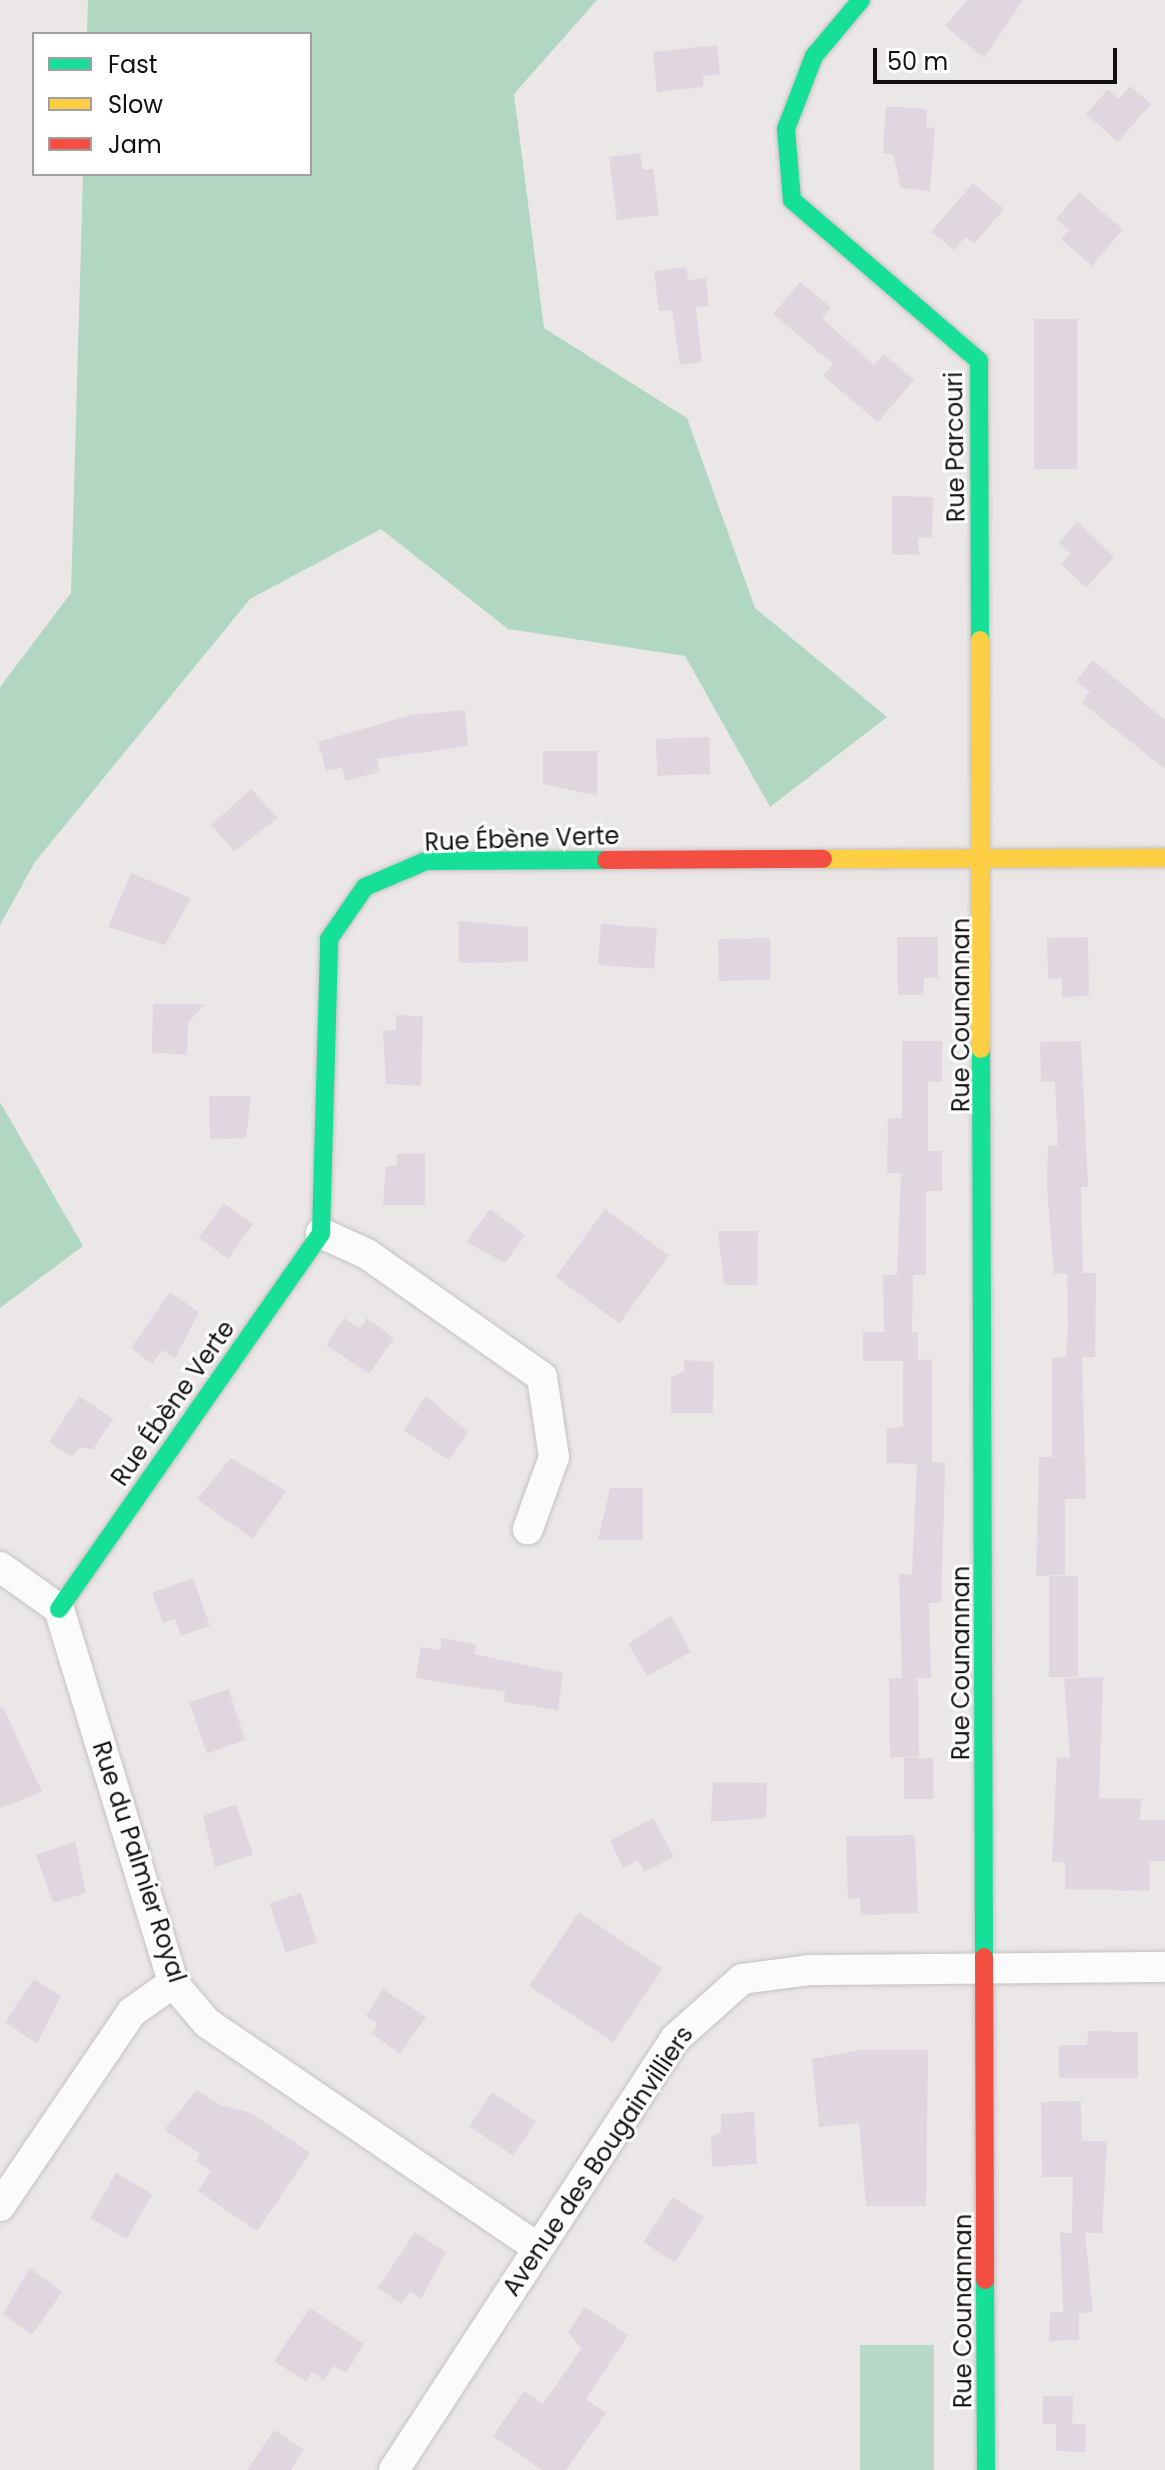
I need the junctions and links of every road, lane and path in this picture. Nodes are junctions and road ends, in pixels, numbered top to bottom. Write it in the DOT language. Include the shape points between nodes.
graph roads {
  1 [pos="861,0"];
  2 [pos="985,857"];
  3 [pos="1165,858"];
  4 [pos="321,1233"];
  5 [pos="528,1529"];
  6 [pos="0,1567"];
  7 [pos="59,1609"];
  8 [pos="1165,1967"];
  9 [pos="987,1969"];
  10 [pos="173,1983"];
  11 [pos="0,2206"];
  12 [pos="538,2248"];
  13 [pos="394,2470"];
  14 [pos="986,2470"];
  1 -- 2 [label="street, Rue Parcouri" via="814,56 786,129 792,200 979,361"];
  2 -- 3 [label="street, Rue Ébène Verte"];
  2 -- 4 [label="street, Rue Ébène Verte" via="426,861 365,887 329,939"];
  2 -- 9 [label="street, Rue Counannan"];
  4 -- 5 [label="street" via="367,1254 542,1377 554,1457"];
  4 -- 7 [label="street, Rue Ébène Verte"];
  6 -- 7 [label="street"];
  7 -- 10 [label="street, Rue du Palmier Royal"];
  8 -- 9 [label="street, Avenue des Bougainvilliers"];
  9 -- 12 [label="street, Avenue des Bougainvilliers" via="810,1970 742,1979 675,2039"];
  9 -- 14 [label="street, Rue Counannan"];
  10 -- 11 [label="street" via="132,2012"];
  10 -- 12 [label="street, Rue du Palmier Royal" via="207,2023"];
  12 -- 13 [label="street, Avenue des Bougainvilliers"];
}
